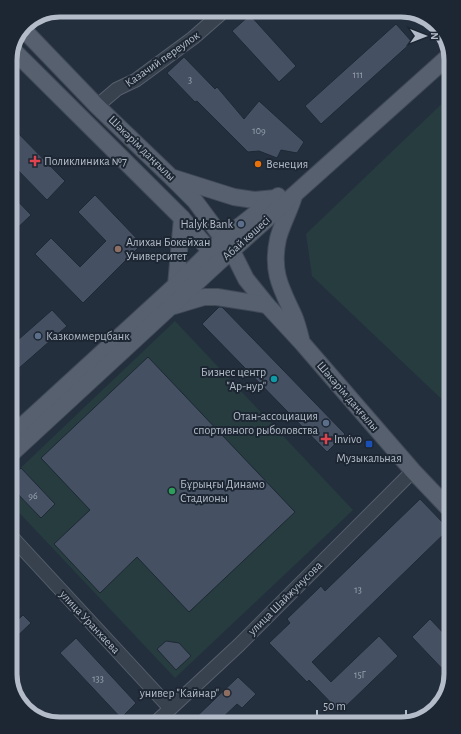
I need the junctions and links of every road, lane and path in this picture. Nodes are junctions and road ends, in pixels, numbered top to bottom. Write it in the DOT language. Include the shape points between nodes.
graph roads {
  1 [pos="217,17"];
  2 [pos="27,33"];
  3 [pos="443,48"];
  4 [pos="17,54"];
  5 [pos="444,60"];
  6 [pos="98,106"];
  7 [pos="172,178"];
  8 [pos="295,194"];
  9 [pos="276,198"];
  10 [pos="182,218"];
  11 [pos="228,245"];
  12 [pos="215,257"];
  13 [pos="246,279"];
  14 [pos="176,285"];
  15 [pos="267,305"];
  16 [pos="170,307"];
  17 [pos="303,344"];
  18 [pos="17,431"];
  19 [pos="17,449"];
  20 [pos="412,471"];
  21 [pos="444,504"];
  22 [pos="17,543"];
  23 [pos="170,708"];
  24 [pos="160,717"];
  1 -- 6 [label="street, Казачий переулок" via="193,38 136,80 117,89"];
  2 -- 6 [label="main road, Шәкәрім даңғылы"];
  3 -- 9 [label="main road, Абай көшесі"];
  4 -- 10 [label="main road, Шәкәрім даңғылы"];
  5 -- 8 [label="main road, Абай көшесі"];
  6 -- 7 [label="main road, Шәкәрім даңғылы"];
  7 -- 9 [label="main road" via="234,197 254,200"];
  7 -- 11 [label="main road, Шәкәрім даңғылы" via="195,201"];
  8 -- 11 [label="main road, Абай көшесі"];
  8 -- 17 [label="main road" via="278,239 275,261 277,279 294,316"];
  9 -- 11 [label="main road, Абай көшесі"];
  10 -- 12 [label="main road, Шәкәрім даңғылы"];
  10 -- 14 [label="main road"];
  11 -- 12 [label="main road, Абай көшесі"];
  11 -- 13 [label="main road, Шәкәрім даңғылы"];
  12 -- 13 [label="main road, Шәкәрім даңғылы"];
  12 -- 14 [label="main road, Абай көшесі"];
  12 -- 16 [label="main road, Абай көшесі"];
  13 -- 15 [label="main road, Шәкәрім даңғылы"];
  14 -- 18 [label="main road, Абай көшесі"];
  15 -- 16 [label="main road" via="204,297"];
  15 -- 17 [label="main road, Шәкәрім даңғылы"];
  16 -- 19 [label="main road, Абай көшесі"];
  17 -- 20 [label="main road, Шәкәрім даңғылы"];
  20 -- 21 [label="main road, Шәкәрім даңғылы"];
  20 -- 23 [label="street, улица Шайжунусова" via="239,644"];
  22 -- 23 [label="street, улица Уранхаева"];
  23 -- 24 [label="street, улица Шайжунусова"];
}
